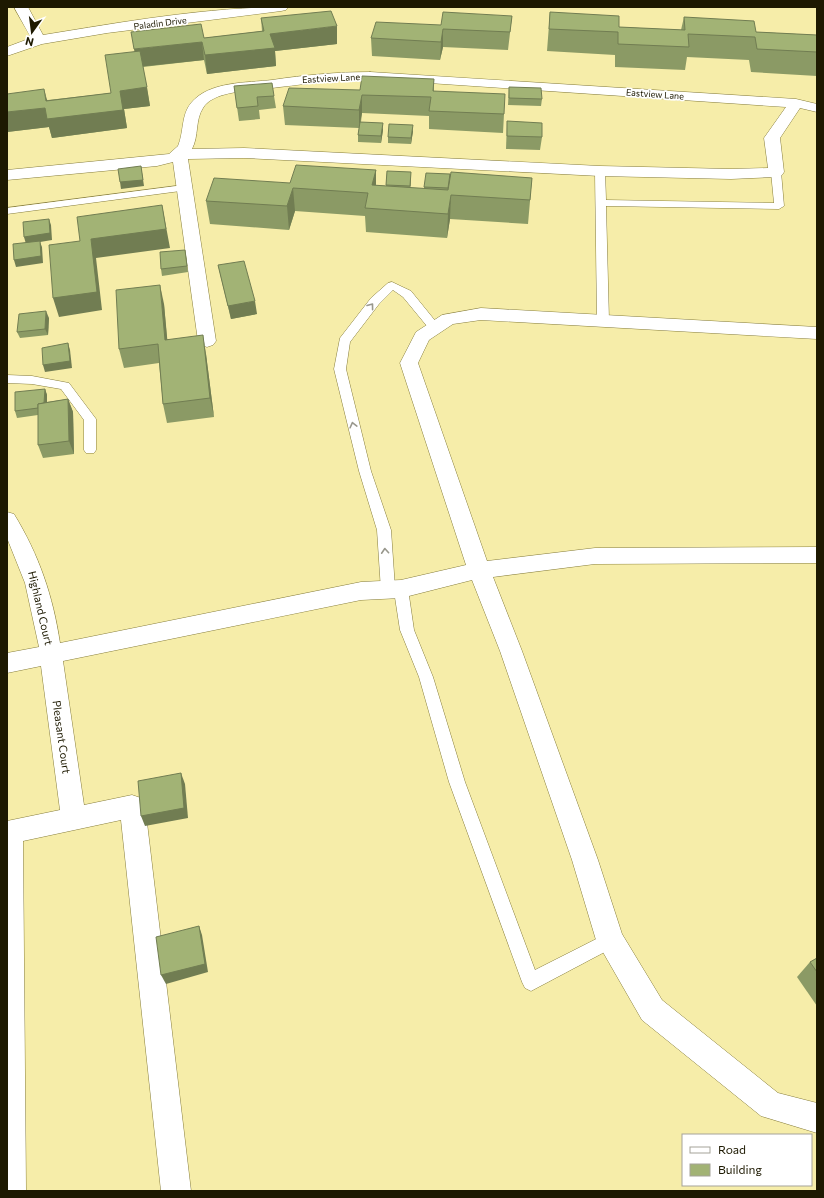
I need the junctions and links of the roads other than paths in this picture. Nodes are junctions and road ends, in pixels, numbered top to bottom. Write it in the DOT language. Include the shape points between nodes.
graph roads {
  1 [pos="20,7"];
  2 [pos="281,7"];
  3 [pos="39,40"];
  4 [pos="7,52"];
  5 [pos="796,103"];
  6 [pos="817,108"];
  7 [pos="180,154"];
  8 [pos="600,171"];
  9 [pos="776,172"];
  10 [pos="7,175"];
  11 [pos="184,188"];
  12 [pos="602,203"];
  13 [pos="7,211"];
  14 [pos="603,320"];
  15 [pos="435,328"];
  16 [pos="817,332"];
  17 [pos="207,341"];
  18 [pos="7,379"];
  19 [pos="90,450"];
  20 [pos="7,520"];
  21 [pos="817,555"];
  22 [pos="479,570"];
  23 [pos="394,589"];
  24 [pos="51,655"];
  25 [pos="7,664"];
  26 [pos="74,819"];
  27 [pos="610,940"];
  28 [pos="817,1118"];
  29 [pos="11,1191"];
  30 [pos="176,1191"];
  1 -- 3 [label="street"];
  2 -- 3 [label="street, Paladin Drive"];
  3 -- 4 [label="street, Paladin Drive"];
  5 -- 6 [label="street, Eastview Lane"];
  5 -- 7 [label="street, Eastview Lane" via="404,78 328,77 218,92 207,97 199,102 194,110 189,125 190,138"];
  5 -- 9 [label="street" via="772,138"];
  7 -- 8 [label="street" via="244,153"];
  7 -- 10 [label="street" via="157,161"];
  7 -- 11 [label="street"];
  8 -- 9 [label="street" via="731,174"];
  8 -- 12 [label="lane"];
  9 -- 12 [label="lane" via="779,206"];
  11 -- 13 [label="lane"];
  11 -- 17 [label="street"];
  12 -- 14 [label="lane"];
  14 -- 15 [label="street" via="481,314 448,319"];
  14 -- 16 [label="street"];
  15 -- 22 [label="street" via="422,336 408,363"];
  23 -- 15 [label="lane, one-way" via="384,530 365,471 340,369 344,341 375,301 392,284 407,294"];
  18 -- 19 [label="lane" via="32,380 65,386 90,419"];
  20 -- 24 [label="street, Highland Court" via="34,572"];
  21 -- 22 [label="street" via="595,556"];
  22 -- 23 [label="street"];
  22 -- 27 [label="street" via="585,860"];
  23 -- 24 [label="street" via="361,591"];
  23 -- 27 [label="lane" via="448,744 457,782 531,982"];
  24 -- 25 [label="street"];
  24 -- 26 [label="street, Pleasant Court"];
  26 -- 29 [label="street" via="10,832"];
  26 -- 30 [label="street" via="132,806"];
  27 -- 28 [label="street" via="652,1010 771,1106"];
}
